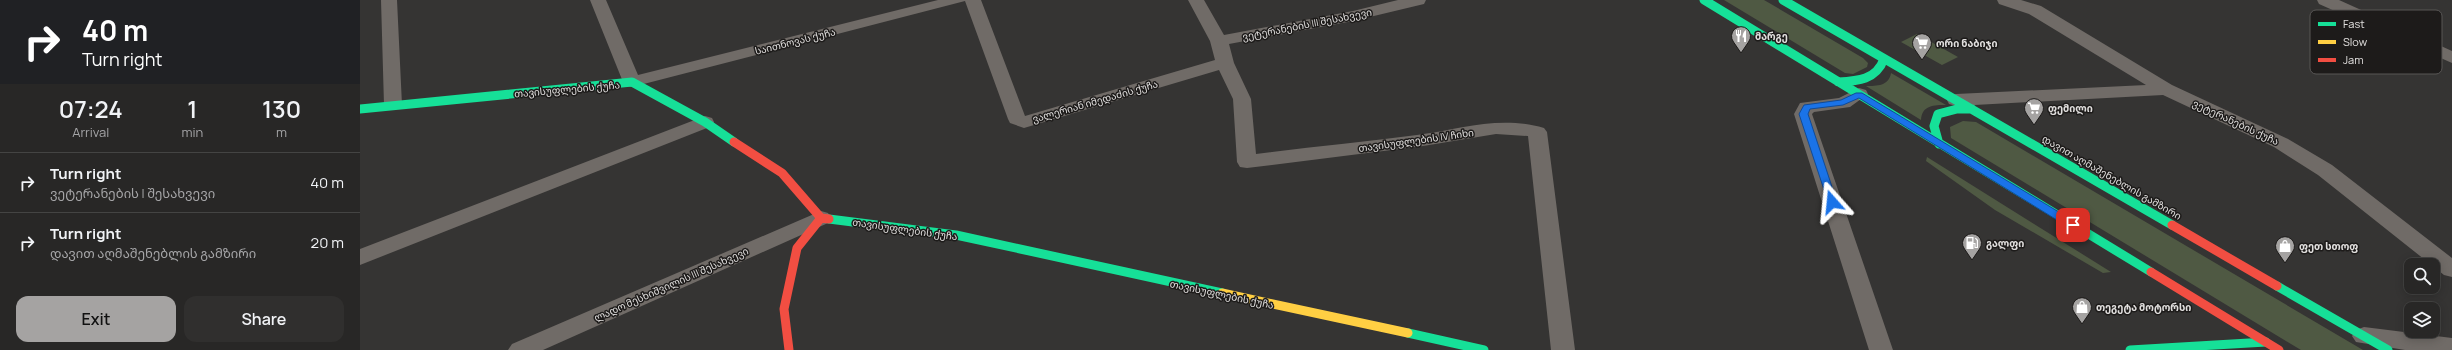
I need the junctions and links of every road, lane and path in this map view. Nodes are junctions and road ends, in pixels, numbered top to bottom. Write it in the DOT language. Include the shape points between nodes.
graph roads {
  1 [pos="389,0"];
  2 [pos="598,0"];
  3 [pos="958,0"];
  4 [pos="973,0"];
  5 [pos="1196,0"];
  6 [pos="1418,0"];
  7 [pos="1704,0"];
  8 [pos="1783,0"];
  9 [pos="2005,0"];
  10 [pos="2325,0"];
  11 [pos="2042,5"];
  12 [pos="2347,10"];
  13 [pos="1219,41"];
  14 [pos="2442,53"];
  15 [pos="2452,58"];
  16 [pos="1884,59"];
  17 [pos="1225,63"];
  18 [pos="632,82"];
  19 [pos="1838,82"];
  20 [pos="2166,89"];
  21 [pos="1859,94"];
  22 [pos="1956,100"];
  23 [pos="393,105"];
  24 [pos="360,109"];
  25 [pos="1972,109"];
  26 [pos="704,122"];
  27 [pos="1939,144"];
  28 [pos="821,218"];
  29 [pos="360,257"];
  30 [pos="2452,269"];
  31 [pos="2364,336"];
  32 [pos="2266,342"];
  33 [pos="2452,347"];
  34 [pos="520,350"];
  35 [pos="789,350"];
  36 [pos="1484,350"];
  37 [pos="1563,350"];
  38 [pos="1881,350"];
  39 [pos="2130,350"];
  40 [pos="2279,350"];
  41 [pos="2388,350"];
  1 -- 23 [label="street"];
  2 -- 18 [label="street"];
  3 -- 18 [label="street, საითნოვას ქუჩა"];
  4 -- 17 [label="street, ვალერიან იმედაძის ქუჩა" via="1017,119 1024,122"];
  5 -- 13 [label="street, თავისუფლების IV ჩიხი"];
  6 -- 13 [label="street, ვეტერანების III შესახვევი" via="1353,16"];
  7 -- 19 [label="street"];
  8 -- 16 [label="street, დავით აღმაშენებლის გამზირი"];
  9 -- 11 [label="street, ვეტერანების ქუჩა"];
  10 -- 12 [label="street"];
  11 -- 20 [label="street, ვეტერანების ქუჩა"];
  13 -- 17 [label="street, თავისუფლების IV ჩიხი"];
  14 -- 15 [label="street"];
  16 -- 19 [label="street" via="1882,69 1873,76 1858,81"];
  16 -- 22 [label="street, დავით აღმაშენებლის გამზირი"];
  17 -- 37 [label="street, თავისუფლების IV ჩიხი" via="1242,99 1247,162 1424,140 1509,126 1525,127 1537,132"];
  18 -- 23 [label="street, თავისუფლების ქუჩა"];
  18 -- 26 [label="street, თავისუფლების ქუჩა"];
  19 -- 21 [label="street"];
  20 -- 22 [label="street"];
  20 -- 30 [label="street, ვეტერანების ქუჩა" via="2281,143 2325,170"];
  21 -- 27 [label="street"];
  21 -- 38 [label="street" via="1843,103 1807,107 1804,114"];
  22 -- 25 [label="street, დავით აღმაშენებლის გამზირი"];
  23 -- 24 [label="street, თავისუფლების ქუჩა"];
  25 -- 27 [label="street" via="1938,114 1934,126"];
  25 -- 31 [label="street, დავით აღმაშენებლის გამზირი"];
  26 -- 28 [label="street, თავისუფლების ქუჩა" via="782,173"];
  26 -- 29 [label="street"];
  27 -- 32 [label="street"];
  28 -- 34 [label="street, ლადო მესხიშვილის III შესახვევი"];
  28 -- 35 [label="street" via="797,248 784,310"];
  28 -- 36 [label="street, თავისუფლების ქუჩა" via="956,235"];
  31 -- 33 [label="street"];
  31 -- 41 [label="street, დავით აღმაშენებლის გამზირი"];
  32 -- 39 [label="street"];
  32 -- 40 [label="street"];
}
